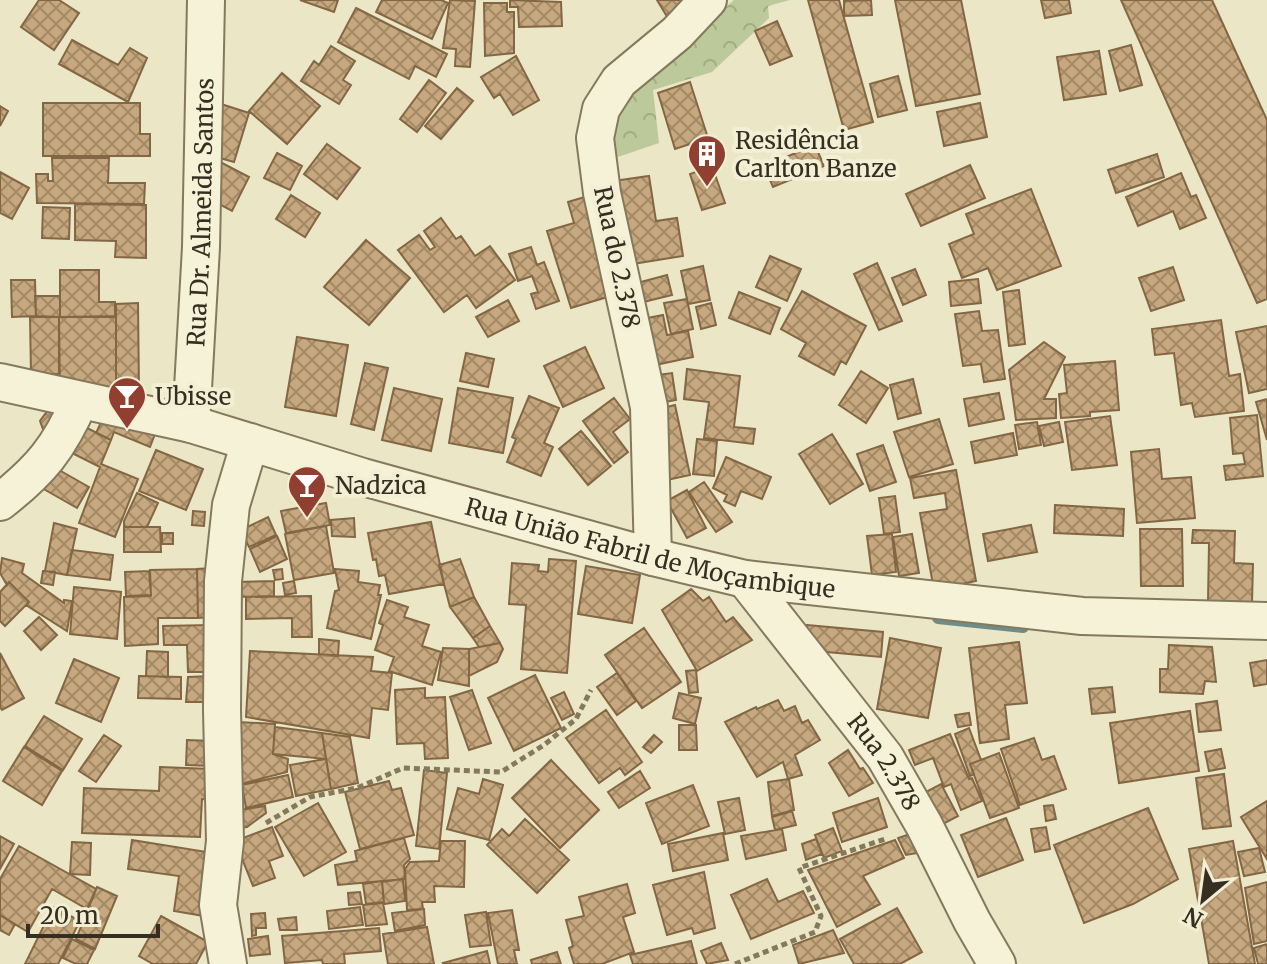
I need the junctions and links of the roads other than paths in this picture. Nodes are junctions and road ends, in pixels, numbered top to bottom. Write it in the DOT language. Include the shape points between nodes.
graph roads {
  1 [pos="206,0"];
  2 [pos="708,0"];
  3 [pos="0,382"];
  4 [pos="80,400"];
  5 [pos="191,424"];
  6 [pos="250,442"];
  7 [pos="0,502"];
  8 [pos="653,557"];
  9 [pos="745,579"];
  10 [pos="1267,621"];
  11 [pos="228,964"];
  12 [pos="997,964"];
  1 -- 5 [label="street, Rua Dr. Almeida Santos"];
  2 -- 8 [label="street, Rua do 2.378" via="619,81 601,109 595,138 649,407"];
  3 -- 4 [label="street, Rua União Fabril de Moçambique"];
  4 -- 5 [label="street, Rua União Fabril de Moçambique"];
  4 -- 7 [label="street" via="50,456"];
  5 -- 6 [label="street, Rua União Fabril de Moçambique"];
  6 -- 8 [label="street, Rua União Fabril de Moçambique"];
  6 -- 11 [label="street" via="231,505 223,581 225,841 218,905"];
  8 -- 9 [label="street, Rua União Fabril de Moçambique"];
  9 -- 10 [label="street, Rua União Fabril de Moçambique" via="1082,616"];
  9 -- 12 [label="street, Rua 2.378" via="885,757"];
}
